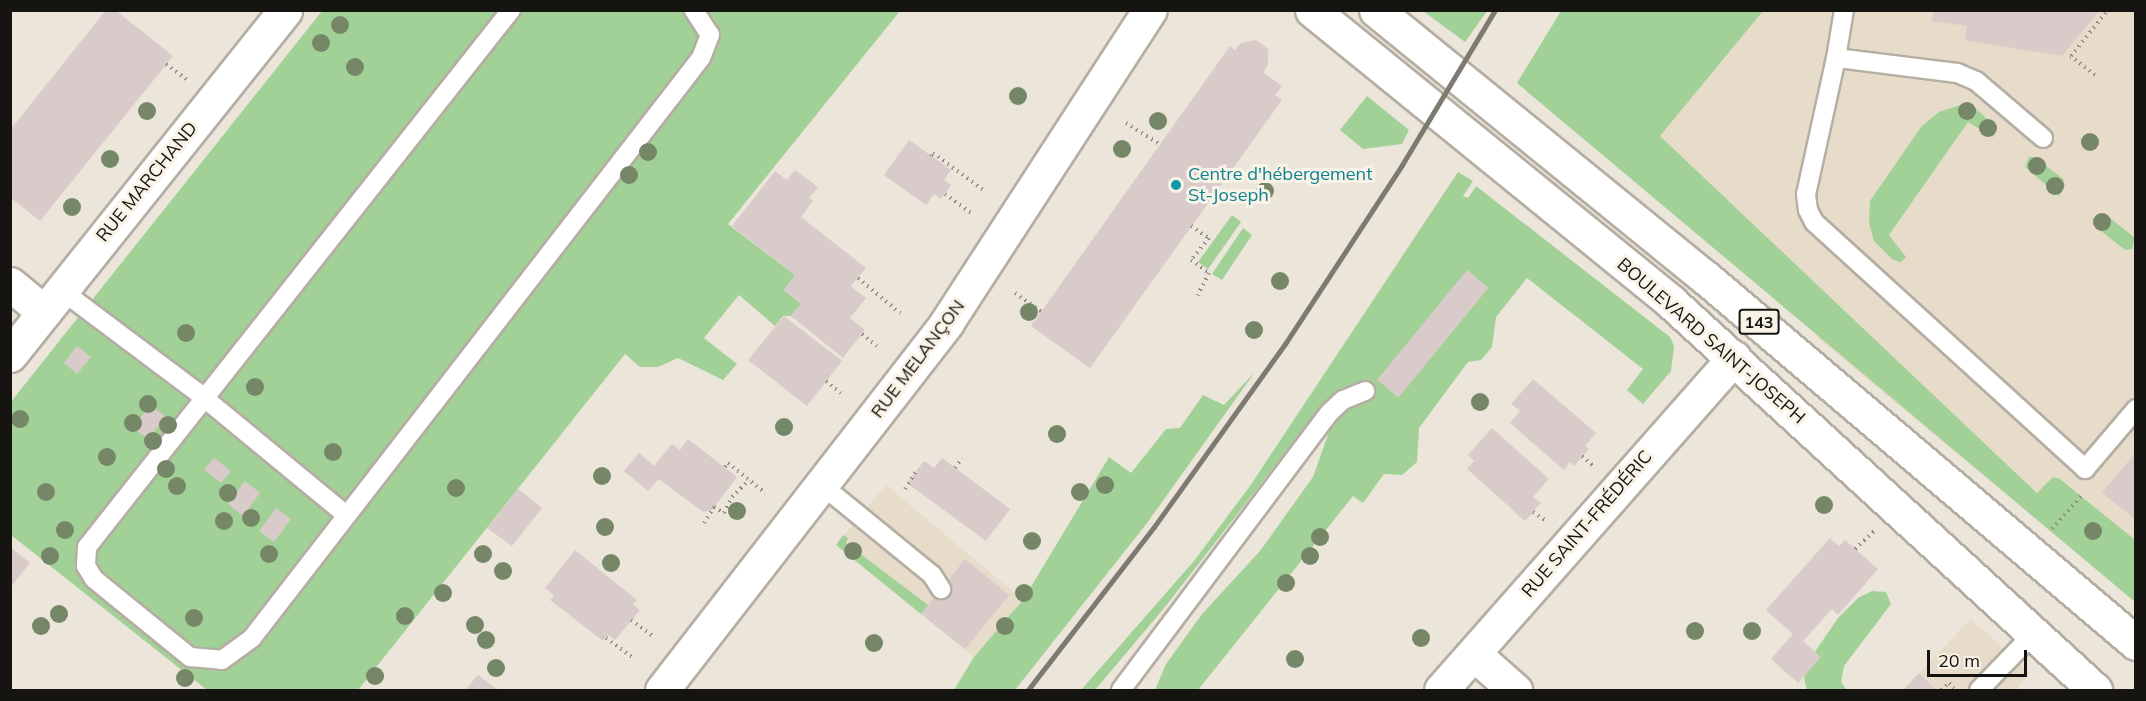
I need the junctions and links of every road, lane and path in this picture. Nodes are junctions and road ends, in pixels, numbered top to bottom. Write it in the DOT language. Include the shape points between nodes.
graph roads {
  1 [pos="285,10"];
  2 [pos="511,10"];
  3 [pos="694,10"];
  4 [pos="1150,10"];
  5 [pos="1312,10"];
  6 [pos="1376,10"];
  7 [pos="1844,10"];
  8 [pos="2108,10"];
  9 [pos="1836,58"];
  10 [pos="166,64"];
  11 [pos="2095,75"];
  12 [pos="191,83"];
  13 [pos="1126,123"];
  14 [pos="2043,138"];
  15 [pos="1160,144"];
  16 [pos="931,156"];
  17 [pos="985,191"];
  18 [pos="945,194"];
  19 [pos="971,213"];
  20 [pos="1191,226"];
  21 [pos="858,278"];
  22 [pos="10,284"];
  23 [pos="1015,293"];
  24 [pos="1198,295"];
  25 [pos="52,301"];
  26 [pos="1041,311"];
  27 [pos="900,313"];
  28 [pos="862,334"];
  29 [pos="877,346"];
  30 [pos="10,355"];
  31 [pos="1734,358"];
  32 [pos="826,381"];
  33 [pos="1365,391"];
  34 [pos="841,393"];
  35 [pos="203,397"];
  36 [pos="2136,409"];
  37 [pos="1582,456"];
  38 [pos="962,458"];
  39 [pos="1593,466"];
  40 [pos="725,467"];
  41 [pos="955,468"];
  42 [pos="917,470"];
  43 [pos="750,480"];
  44 [pos="823,486"];
  45 [pos="905,489"];
  46 [pos="765,493"];
  47 [pos="1533,512"];
  48 [pos="345,514"];
  49 [pos="1545,520"];
  50 [pos="704,523"];
  51 [pos="1879,526"];
  52 [pos="1855,549"];
  53 [pos="941,590"];
  54 [pos="631,620"];
  55 [pos="2033,634"];
  56 [pos="653,636"];
  57 [pos="606,638"];
  58 [pos="2136,643"];
  59 [pos="1474,654"];
  60 [pos="635,659"];
  61 [pos="662,690"];
  62 [pos="1121,690"];
  63 [pos="1441,690"];
  64 [pos="1515,690"];
  65 [pos="1941,690"];
  66 [pos="1957,690"];
  67 [pos="1978,690"];
  68 [pos="2095,690"];
  1 -- 25 [label="main road, RUE MARCHAND"];
  2 -- 35 [label="lane" via="327,247"];
  3 -- 48 [label="lane" via="710,35 701,58"];
  4 -- 44 [label="main road, RUE MELANÇON" via="963,299"];
  5 -- 31 [label="main road, BOULEVARD SAINT-JOSEPH / 143"];
  6 -- 58 [label="main road, 143" via="1714,285"];
  7 -- 9 [label="lane"];
  8 -- 11 [label="path" via="2071,56"];
  9 -- 14 [label="lane" via="1957,73 1976,81"];
  9 -- 36 [label="lane" via="1806,194 1814,222 2085,469"];
  10 -- 12 [label="path"];
  13 -- 15 [label="path"];
  16 -- 17 [label="path" via="933,153"];
  18 -- 19 [label="path"];
  20 -- 24 [label="path" via="1209,238 1191,260 1209,273"];
  21 -- 27 [label="path"];
  22 -- 25 [label="main road"];
  23 -- 26 [label="path"];
  25 -- 30 [label="main road, RUE MARCHAND"];
  25 -- 35 [label="lane"];
  28 -- 29 [label="path"];
  31 -- 55 [label="main road, BOULEVARD SAINT-JOSEPH / 143"];
  31 -- 59 [label="main road, RUE SAINT-FRÉDÉRIC"];
  32 -- 34 [label="path"];
  33 -- 62 [label="lane" via="1343,400 1329,413"];
  35 -- 48 [label="lane"];
  35 -- 48 [label="lane" via="87,547 89,574 111,595 180,651 202,661 222,660 252,638"];
  37 -- 39 [label="path"];
  38 -- 41 [label="path"];
  40 -- 43 [label="path" via="728,464"];
  42 -- 45 [label="path"];
  43 -- 46 [label="path"];
  43 -- 50 [label="path" via="732,497 724,513 714,507"];
  44 -- 53 [label="lane" via="932,575"];
  44 -- 61 [label="main road, RUE MELANÇON"];
  47 -- 49 [label="path"];
  51 -- 52 [label="path"];
  54 -- 56 [label="path"];
  55 -- 67 [label="lane"];
  55 -- 68 [label="main road, BOULEVARD SAINT-JOSEPH / 143"];
  57 -- 60 [label="path"];
  59 -- 63 [label="main road, RUE SAINT-FRÉDÉRIC"];
  59 -- 64 [label="main road"];
  65 -- 66 [label="path" via="1949,684"];
}
